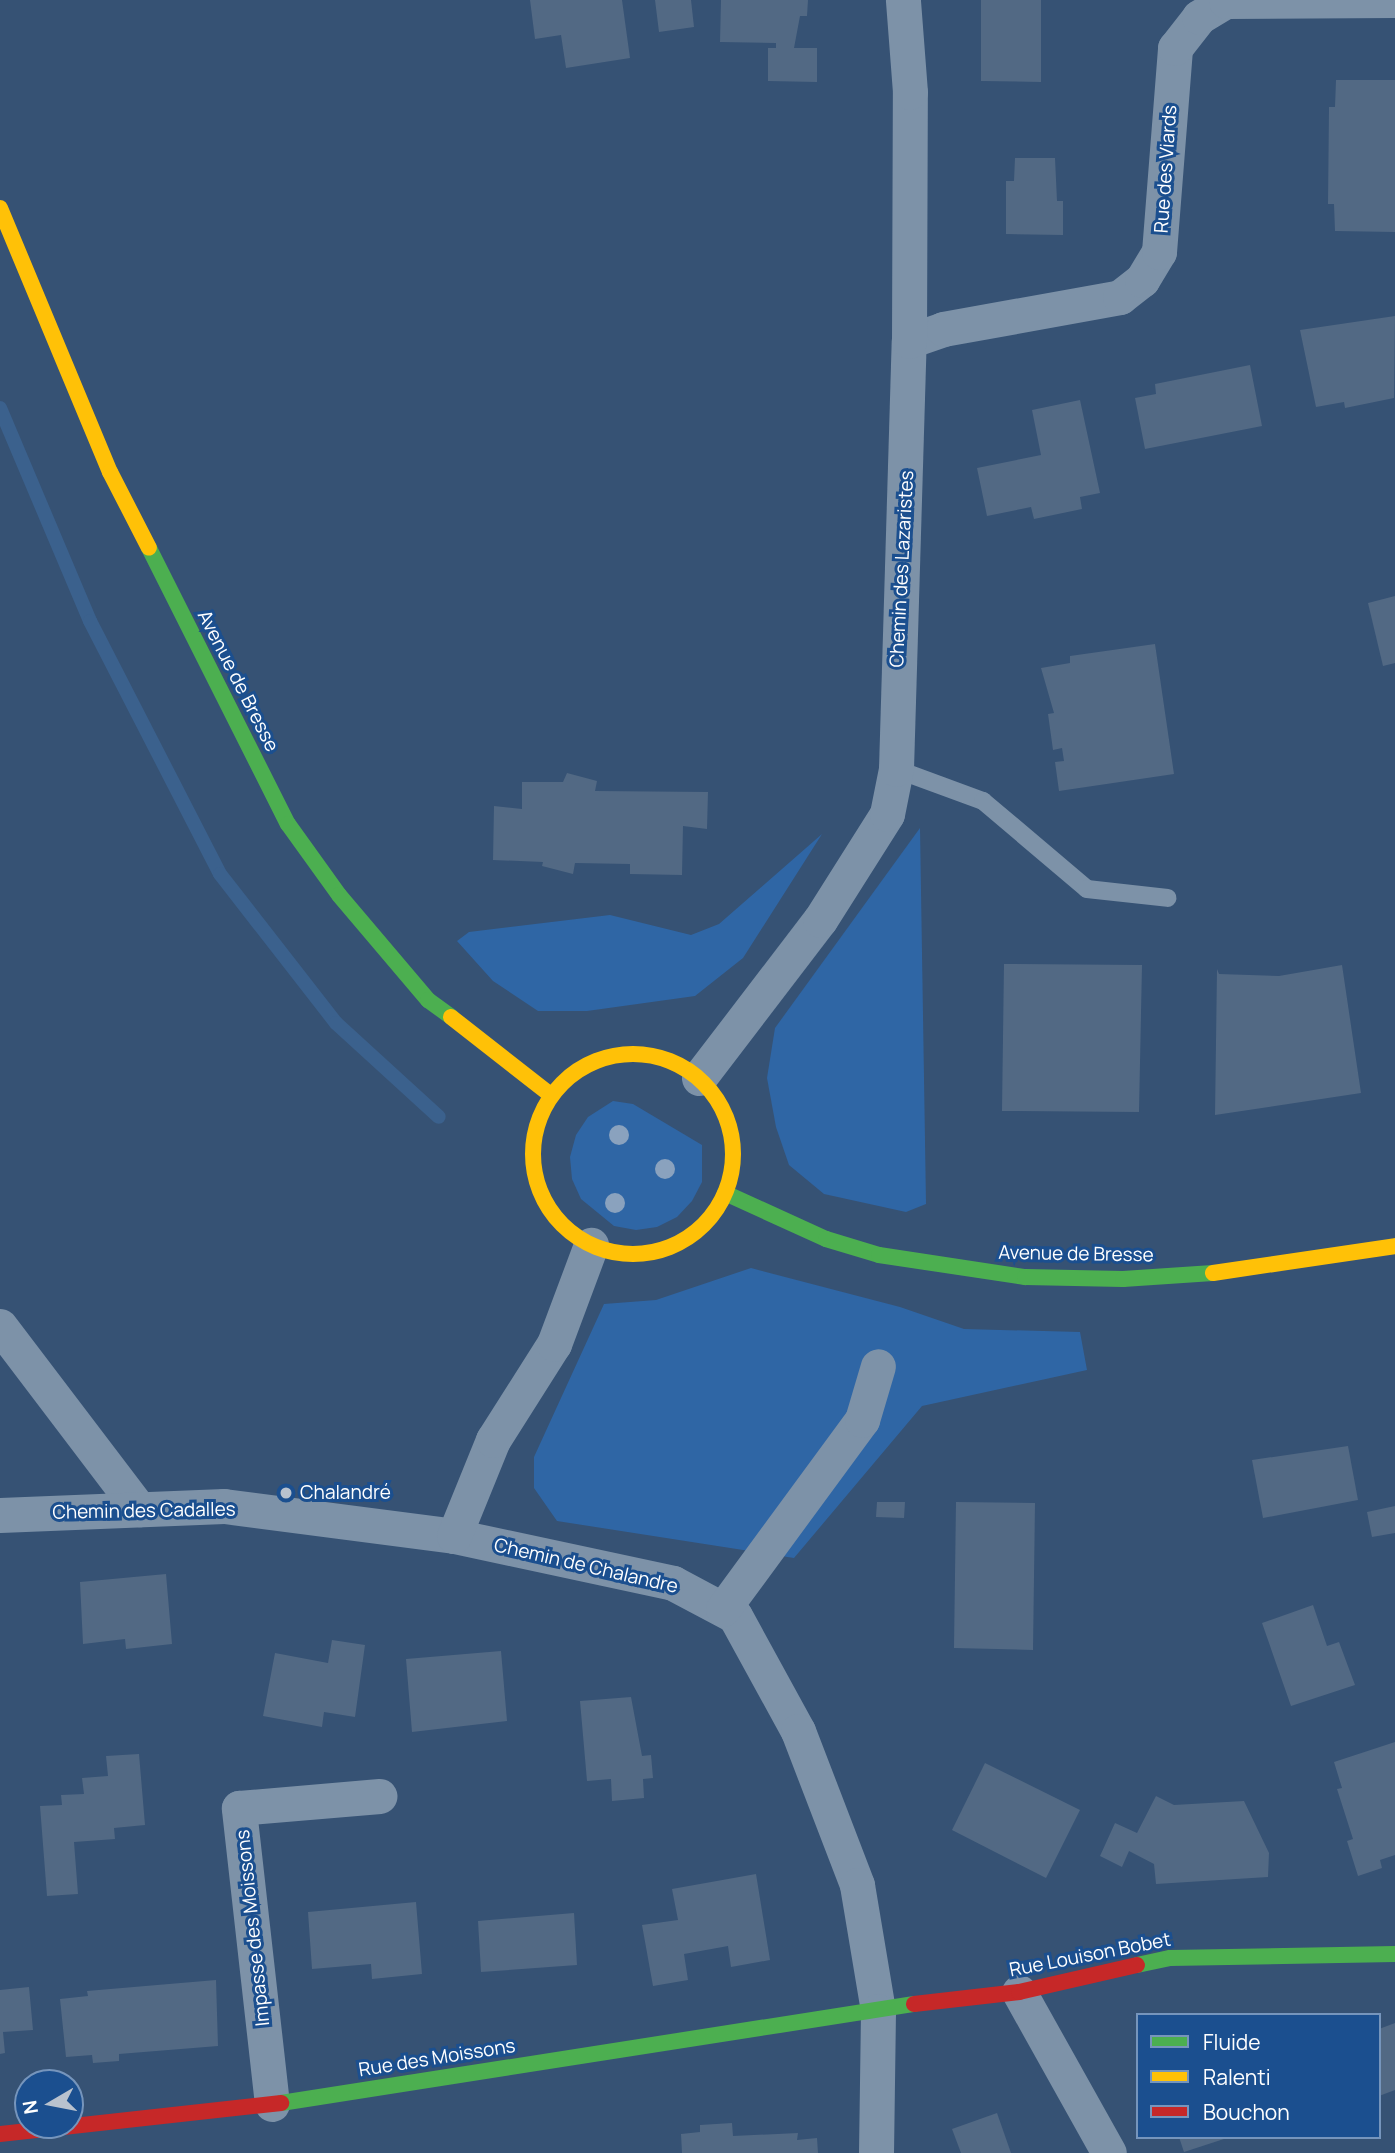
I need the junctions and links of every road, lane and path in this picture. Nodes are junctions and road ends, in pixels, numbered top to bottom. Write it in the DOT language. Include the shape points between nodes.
graph roads {
  1 [pos="903,0"];
  2 [pos="1395,0"];
  3 [pos="0,208"];
  4 [pos="909,341"];
  5 [pos="896,769"];
  6 [pos="1168,898"];
  7 [pos="699,1078"];
  8 [pos="551,1095"];
  9 [pos="726,1193"];
  10 [pos="591,1245"];
  11 [pos="1395,1246"];
  12 [pos="0,1326"];
  13 [pos="878,1366"];
  14 [pos="139,1509"];
  15 [pos="0,1516"];
  16 [pos="454,1536"];
  17 [pos="723,1609"];
  18 [pos="379,1797"];
  19 [pos="1395,1954"];
  20 [pos="1019,1992"];
  21 [pos="878,2011"];
  22 [pos="272,2104"];
  23 [pos="0,2134"];
  24 [pos="876,2153"];
  25 [pos="1109,2153"];
  1 -- 4 [label="street, Chemin des Lazaristes" via="911,92"];
  2 -- 4 [label="street, Rue des Viards" via="1226,1 1199,17 1175,48 1159,252 1142,280 1120,297 943,329"];
  3 -- 8 [label="main road, Avenue de Bresse" via="110,472 288,824 339,895 428,1000"];
  4 -- 5 [label="street, Chemin des Lazaristes"];
  5 -- 6 [label="lane" via="983,801 1087,889"];
  5 -- 7 [label="street, Chemin des Lazaristes" via="887,814 828,908"];
  7 -- 8 [label="main road" via="676,1062 649,1054 622,1054 594,1060 570,1075"];
  7 -- 9 [label="main road" via="718,1101 730,1129 733,1160"];
  8 -- 10 [label="main road" via="533,1142 533,1167 552,1214"];
  9 -- 10 [label="main road" via="695,1233 671,1247 645,1254 617,1253"];
  9 -- 11 [label="main road, Avenue de Bresse" via="826,1240 879,1255 1025,1277 1123,1279 1233,1272"];
  10 -- 16 [label="street" via="554,1345 493,1440"];
  12 -- 14 [label="street"];
  13 -- 17 [label="street" via="862,1420"];
  14 -- 15 [label="street, Chemin des Cadalles"];
  14 -- 16 [label="street, Chemin des Cadalles" via="224,1506"];
  16 -- 17 [label="street, Chemin de Chalandre" via="673,1583"];
  17 -- 21 [label="street, Chemin de Chalandre" via="735,1616 798,1731 857,1885"];
  18 -- 22 [label="street, Impasse des Moissons" via="239,1808"];
  19 -- 20 [label="main road, Rue Louison Bobet" via="1170,1958"];
  20 -- 21 [label="main road, Rue Louison Bobet"];
  20 -- 25 [label="street"];
  21 -- 22 [label="main road, Rue des Moissons"];
  21 -- 24 [label="street, Chemin de Chalandre"];
  22 -- 23 [label="main road, Rue des Moissons"];
}
